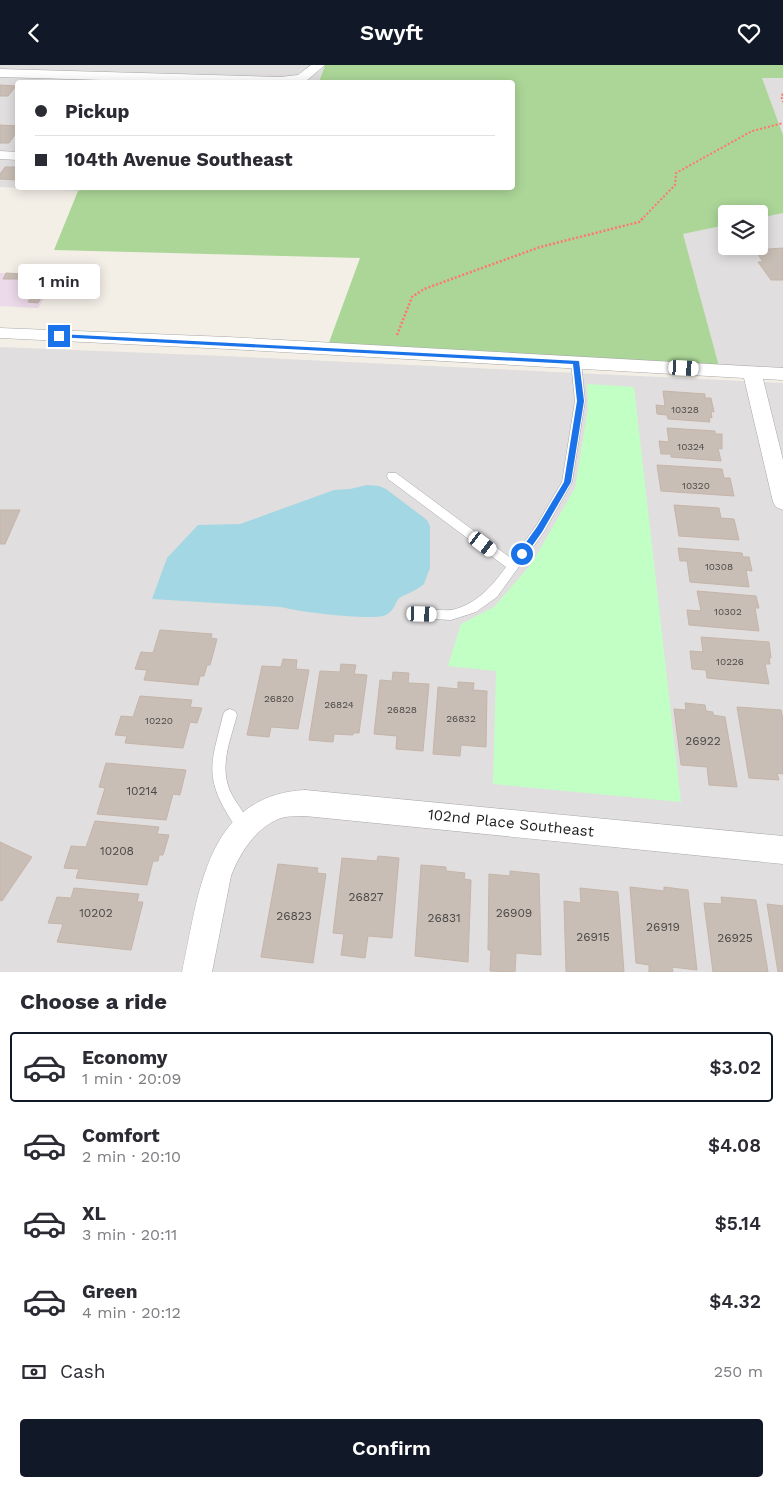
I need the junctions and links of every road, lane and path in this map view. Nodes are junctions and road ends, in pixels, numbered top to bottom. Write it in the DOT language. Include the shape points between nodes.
graph roads {
  1 [pos="319,65"];
  2 [pos="0,73"];
  3 [pos="245,80"];
  4 [pos="287,80"];
  5 [pos="783,94"];
  6 [pos="783,102"];
  7 [pos="783,123"];
  8 [pos="0,155"];
  9 [pos="15,156"];
  10 [pos="0,333"];
  11 [pos="390,352"];
  12 [pos="576,362"];
  13 [pos="752,372"];
  14 [pos="783,374"];
  15 [pos="392,476"];
  16 [pos="783,502"];
  17 [pos="513,566"];
  18 [pos="422,614"];
  19 [pos="230,715"];
  20 [pos="245,828"];
  21 [pos="783,850"];
  22 [pos="197,972"];
  1 -- 4 [label="street" via="302,78"];
  2 -- 3 [label="street"];
  5 -- 6 [label="path"];
  7 -- 11 [label="path" via="752,131 676,173 675,185 639,222 540,247 424,289 412,297"];
  8 -- 9 [label="street"];
  10 -- 11 [label="street"];
  11 -- 12 [label="street"];
  12 -- 13 [label="street"];
  12 -- 17 [label="lane" via="580,401 568,482"];
  13 -- 14 [label="street"];
  13 -- 16 [label="street"];
  15 -- 17 [label="lane"];
  17 -- 18 [label="lane" via="492,594 472,608 451,615"];
  19 -- 20 [label="lane" via="218,768 221,785"];
  20 -- 21 [label="street, 102nd Place Southeast" via="276,807 305,803"];
  20 -- 22 [label="street, 102nd Place Southeast" via="224,857 217,876"];
}
